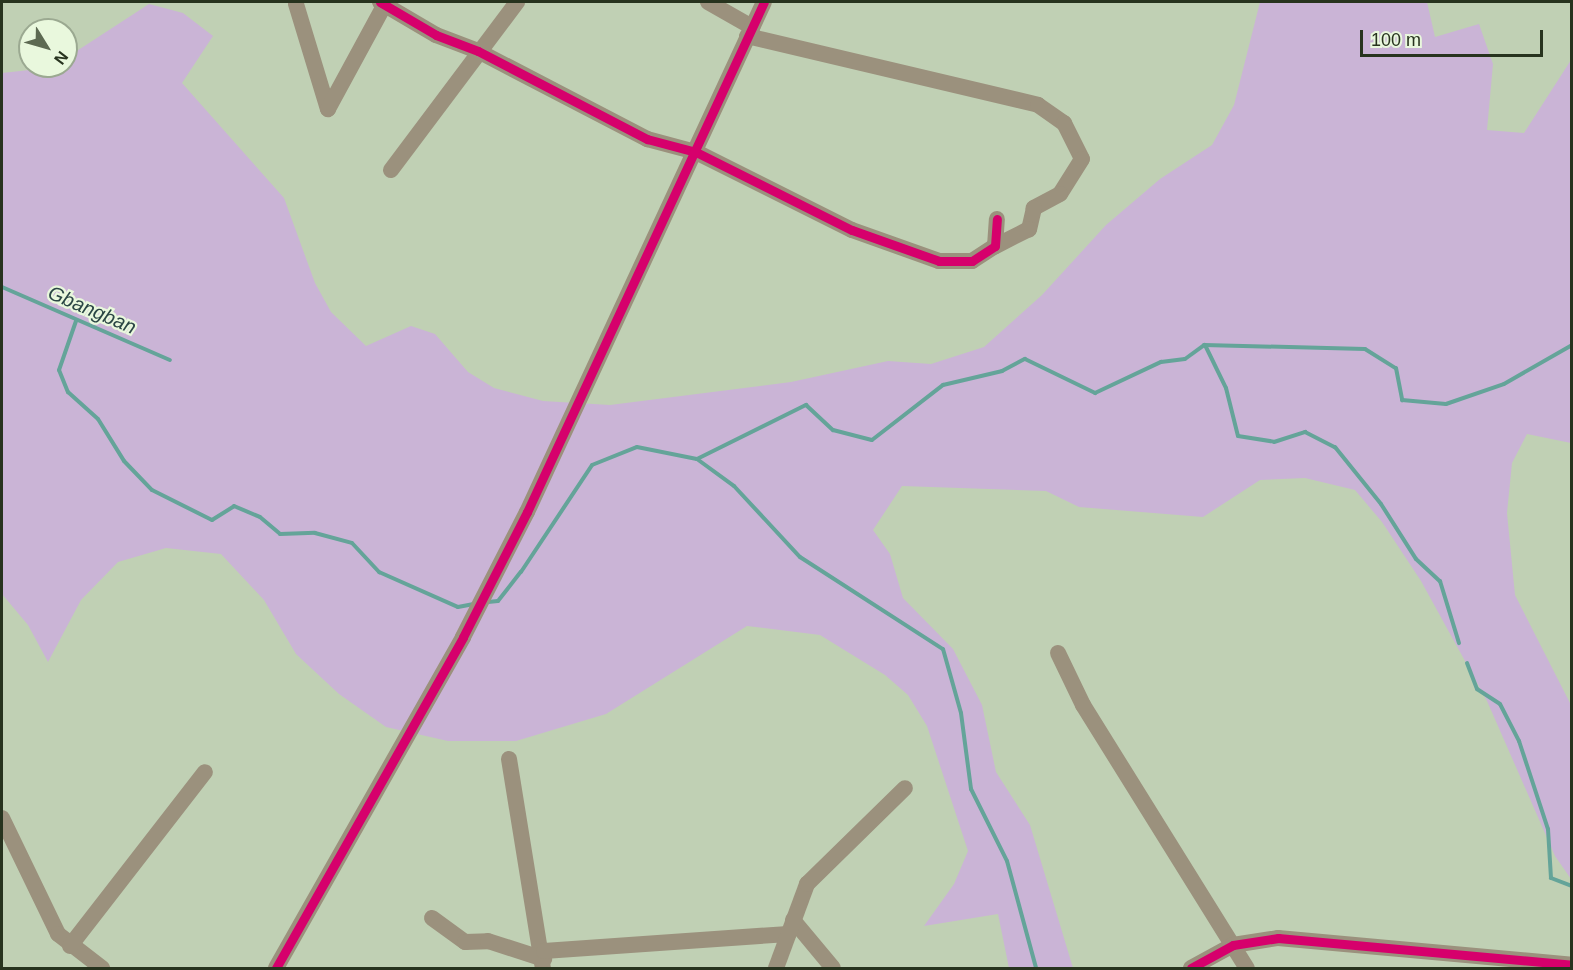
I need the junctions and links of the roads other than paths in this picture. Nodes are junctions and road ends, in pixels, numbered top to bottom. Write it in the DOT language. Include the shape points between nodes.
graph roads {
  1 [pos="383,2"];
  2 [pos="517,2"];
  3 [pos="708,2"];
  4 [pos="764,2"];
  5 [pos="296,4"];
  6 [pos="750,31"];
  7 [pos="478,51"];
  8 [pos="696,152"];
  9 [pos="391,170"];
  10 [pos="998,219"];
  11 [pos="995,246"];
  12 [pos="1058,653"];
  13 [pos="509,759"];
  14 [pos="205,772"];
  15 [pos="905,788"];
  16 [pos="2,818"];
  17 [pos="432,918"];
  18 [pos="790,927"];
  19 [pos="1233,945"];
  20 [pos="70,946"];
  21 [pos="544,960"];
  22 [pos="1572,965"];
  23 [pos="102,969"];
  24 [pos="276,969"];
  25 [pos="776,969"];
  26 [pos="833,969"];
  27 [pos="1191,969"];
  28 [pos="1247,969"];
  1 -- 5 [label="street" via="328,109"];
  1 -- 7 [label="street" via="436,35"];
  2 -- 7 [label="street"];
  3 -- 6 [label="street"];
  4 -- 6 [label="street"];
  6 -- 8 [label="street"];
  6 -- 11 [label="street" via="1038,105 1064,123 1082,159 1060,194 1034,208 1029,229"];
  7 -- 8 [label="street" via="647,139"];
  7 -- 9 [label="street"];
  8 -- 11 [label="street" via="852,230 939,261 972,261"];
  8 -- 24 [label="street" via="527,512 463,637"];
  10 -- 11 [label="street"];
  12 -- 19 [label="street" via="1083,705"];
  13 -- 21 [label="street"];
  14 -- 20 [label="street"];
  15 -- 18 [label="street" via="807,884"];
  16 -- 20 [label="street" via="58,934"];
  17 -- 21 [label="street" via="465,942 488,941"];
  18 -- 21 [label="street"];
  18 -- 25 [label="street"];
  18 -- 26 [label="street"];
  19 -- 22 [label="street" via="1278,938"];
  19 -- 27 [label="street"];
  19 -- 28 [label="street"];
  20 -- 23 [label="street"];
}
